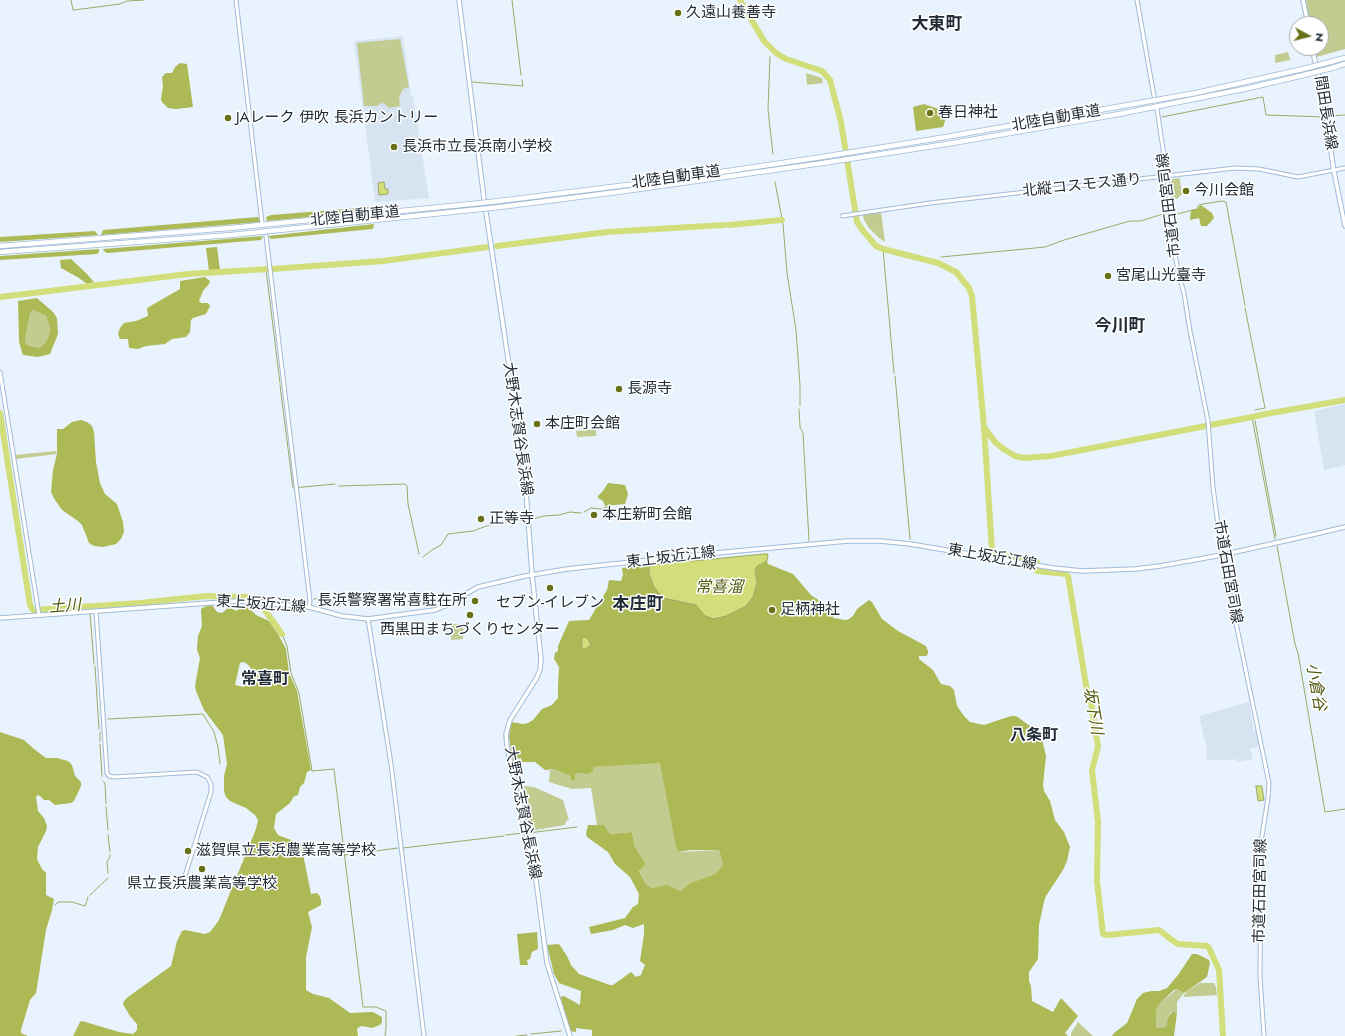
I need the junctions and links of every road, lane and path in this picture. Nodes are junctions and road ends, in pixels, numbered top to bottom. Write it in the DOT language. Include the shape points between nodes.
graph roads {
  1 [pos="236,0"];
  2 [pos="459,0"];
  3 [pos="1137,0"];
  4 [pos="1303,0"];
  5 [pos="1306,16"];
  6 [pos="1314,56"];
  7 [pos="1345,58"];
  8 [pos="1345,64"];
  9 [pos="1154,96"];
  10 [pos="1157,109"];
  11 [pos="1345,168"];
  12 [pos="1334,170"];
  13 [pos="1167,176"];
  14 [pos="842,216"];
  15 [pos="262,223"];
  16 [pos="1345,226"];
  17 [pos="266,236"];
  18 [pos="0,246"];
  19 [pos="0,252"];
  20 [pos="0,372"];
  21 [pos="1345,527"];
  22 [pos="1222,555"];
  23 [pos="532,574"];
  24 [pos="309,607"];
  25 [pos="92,611"];
  26 [pos="38,614"];
  27 [pos="0,618"];
  28 [pos="368,619"];
  29 [pos="185,876"];
  30 [pos="424,1036"];
  31 [pos="570,1036"];
  32 [pos="1264,1036"];
  1 -- 15 [label="street"];
  2 -- 23 [label="main road, 大野木志賀谷長浜線" via="486,214 519,432"];
  3 -- 9 [label="street"];
  4 -- 5 [label="main road"];
  6 -- 12 [label="main road, 間田長浜線" via="1323,95"];
  7 -- 18 [label="highway, 北陸自動車道, bridge" via="1241,83 1118,108 822,158 667,180 302,222"];
  8 -- 19 [label="highway, 北陸自動車道, bridge" via="1249,88 1119,114 864,157 618,192 390,219"];
  10 -- 13 [label="street, 市道石田宮司線"];
  11 -- 12 [label="street, 北縦コスモス通り"];
  12 -- 13 [label="street, 北縦コスモス通り" via="1298,177 1259,169 1235,168"];
  12 -- 16 [label="main road, 間田長浜線"];
  13 -- 14 [label="street, 北縦コスモス通り"];
  13 -- 22 [label="street, 市道石田宮司線" via="1179,276 1208,422"];
  17 -- 24 [label="street"];
  20 -- 26 [label="street"];
  21 -- 22 [label="main road, 東上坂近江線"];
  22 -- 23 [label="main road, 東上坂近江線" via="1135,569 1082,571 910,544 848,541"];
  22 -- 32 [label="street, 市道石田宮司線" via="1269,783 1261,842 1260,977"];
  23 -- 28 [label="main road, 東上坂近江線" via="478,586 435,610"];
  23 -- 31 [label="main road, 大野木志賀谷長浜線" via="541,666 536,679 510,720 506,734 536,880 547,963"];
  24 -- 25 [label="main road, 東上坂近江線" via="237,601"];
  24 -- 28 [label="main road, 東上坂近江線" via="342,616"];
  25 -- 26 [label="main road, 東上坂近江線"];
  25 -- 29 [label="street" via="109,776 194,772 205,775 210,781 211,792"];
  26 -- 27 [label="main road, 東上坂近江線"];
  28 -- 30 [label="street" via="391,764"];
}
